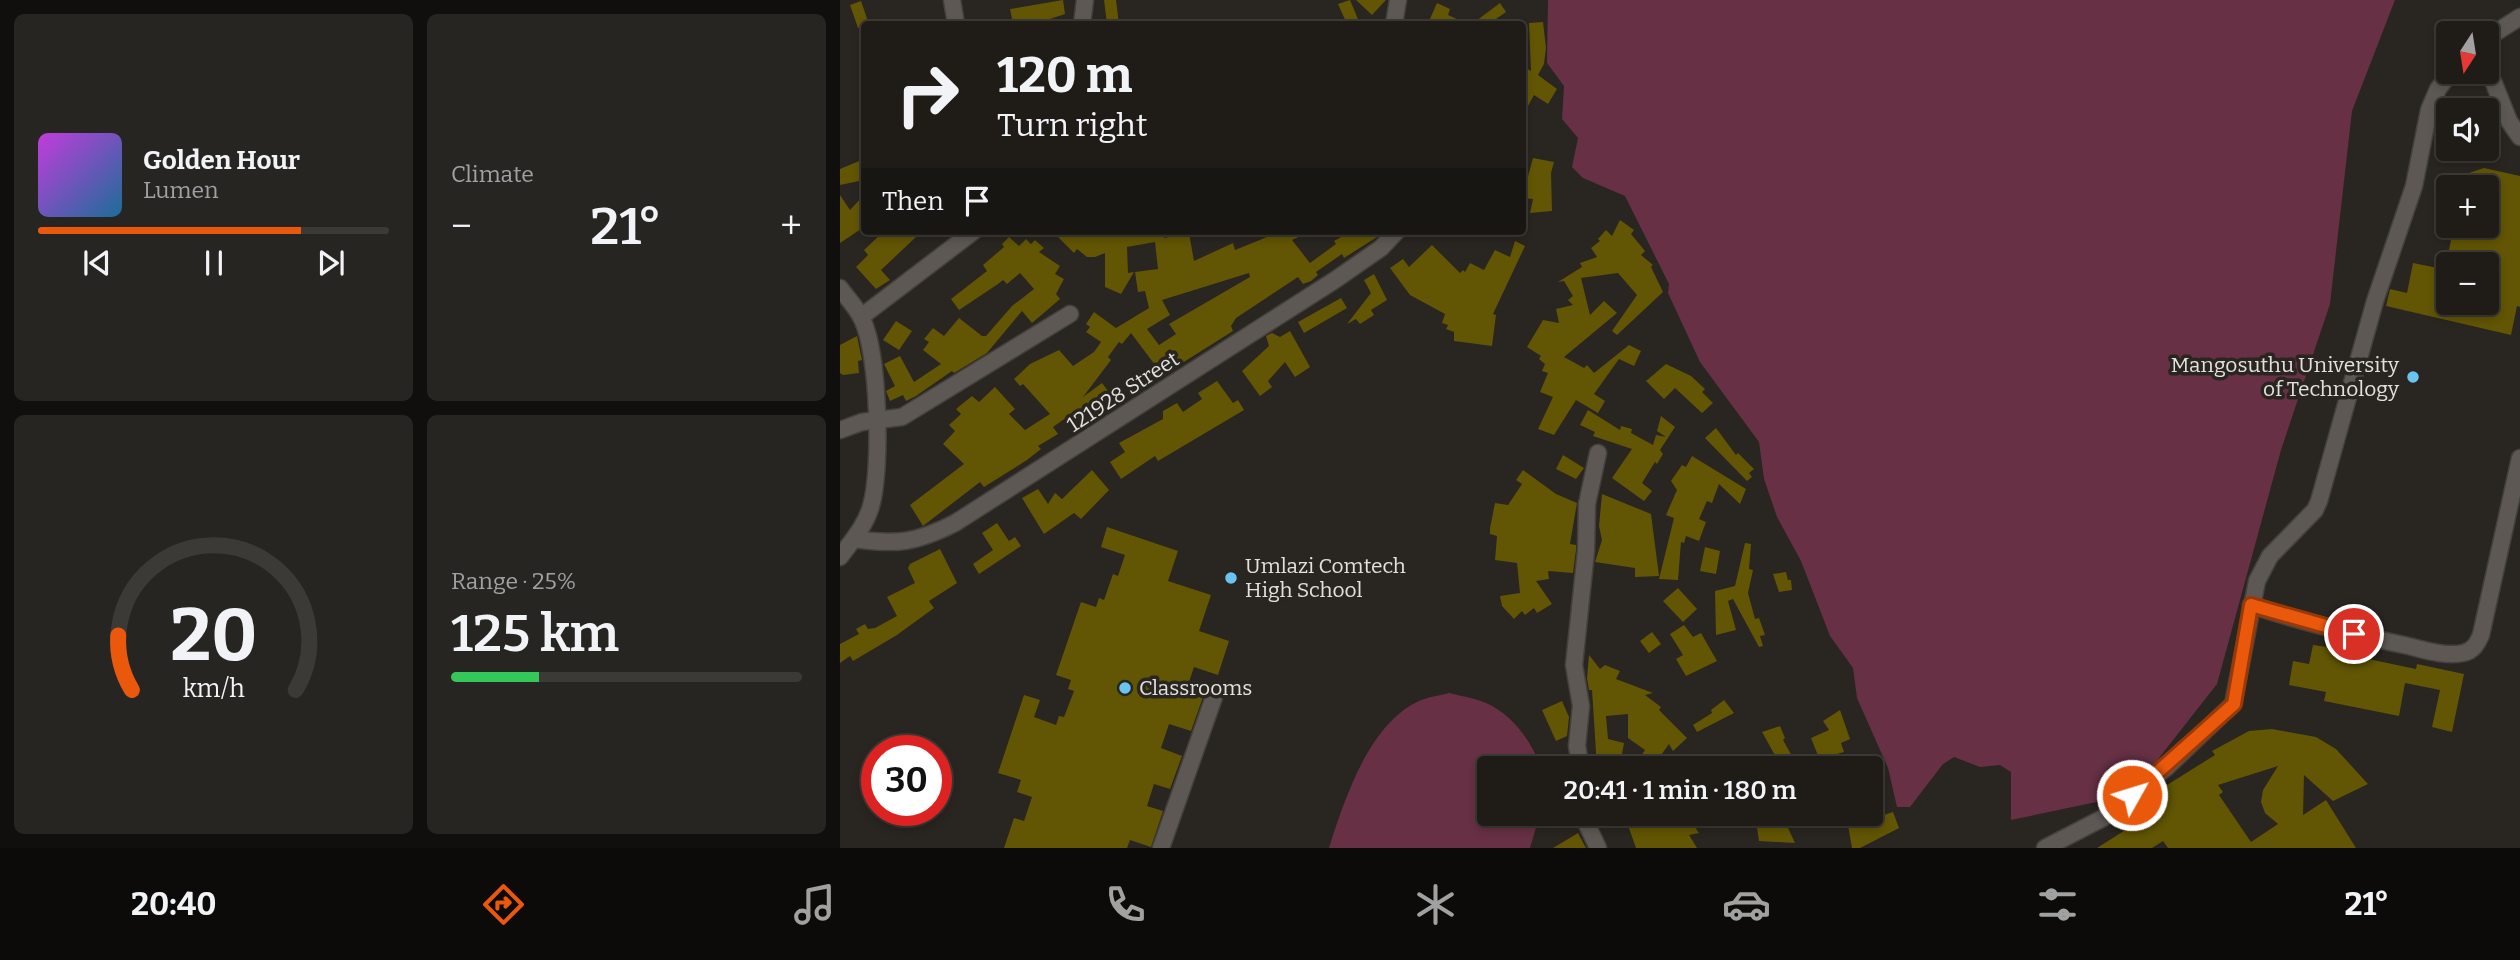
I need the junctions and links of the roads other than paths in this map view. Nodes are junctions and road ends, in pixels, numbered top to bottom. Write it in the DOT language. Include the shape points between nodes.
graph roads {
  1 [pos="952,0"];
  2 [pos="1084,0"];
  3 [pos="1398,0"];
  4 [pos="2520,18"];
  5 [pos="956,21"];
  6 [pos="1082,21"];
  7 [pos="1395,21"];
  8 [pos="2499,31"];
  9 [pos="2442,84"];
  10 [pos="2494,84"];
  11 [pos="2520,137"];
  12 [pos="969,235"];
  13 [pos="1394,235"];
  14 [pos="840,288"];
  15 [pos="1070,314"];
  16 [pos="861,317"];
  17 [pos="877,420"];
  18 [pos="840,430"];
  19 [pos="1598,453"];
  20 [pos="2520,459"];
  21 [pos="854,539"];
  22 [pos="840,557"];
  23 [pos="2251,605"];
  24 [pos="1214,696"];
  25 [pos="1579,756"];
  26 [pos="1588,826"];
  27 [pos="1161,848"];
  28 [pos="1598,848"];
  29 [pos="2045,848"];
  1 -- 5 [label="street"];
  2 -- 6 [label="street"];
  3 -- 7 [label="street"];
  4 -- 8 [label="street"];
  9 -- 23 [label="street" via="2429,110 2414,186 2375,301 2319,501 2270,556"];
  10 -- 11 [label="street"];
  12 -- 16 [label="street"];
  13 -- 21 [label="street, 121928 Street" via="1335,280 955,523 908,543"];
  14 -- 16 [label="street"];
  15 -- 17 [label="street" via="919,408 893,421"];
  16 -- 17 [label="street" via="871,349"];
  17 -- 18 [label="street"];
  17 -- 21 [label="street" via="872,506"];
  19 -- 25 [label="street" via="1587,504 1574,665 1581,706"];
  20 -- 23 [label="street" via="2481,635 2466,653 2443,654 2406,646"];
  21 -- 22 [label="street"];
  23 -- 29 [label="street" via="2234,704 2103,818"];
  24 -- 27 [label="street"];
  26 -- 28 [label="street"];
}
